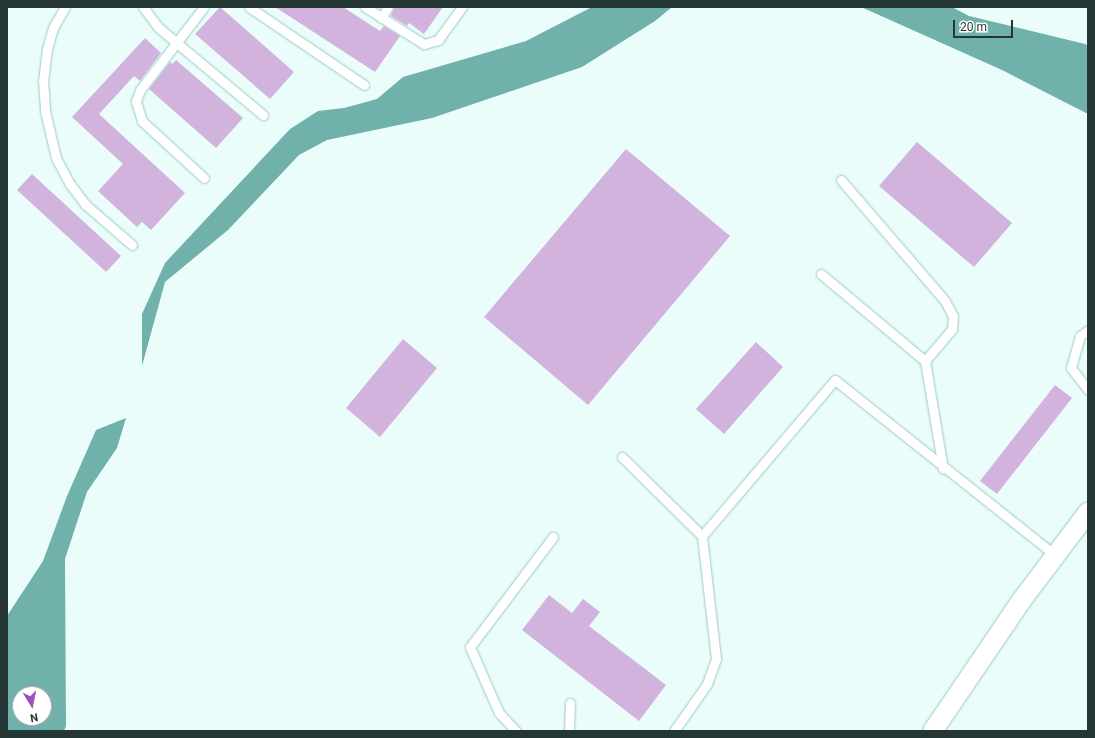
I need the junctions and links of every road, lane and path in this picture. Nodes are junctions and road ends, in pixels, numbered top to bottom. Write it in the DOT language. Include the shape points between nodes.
graph roads {
  1 [pos="65,7"];
  2 [pos="143,7"];
  3 [pos="204,7"];
  4 [pos="249,7"];
  5 [pos="365,7"];
  6 [pos="388,7"];
  7 [pos="462,7"];
  8 [pos="381,18"];
  9 [pos="175,42"];
  10 [pos="364,85"];
  11 [pos="264,115"];
  12 [pos="204,178"];
  13 [pos="841,180"];
  14 [pos="132,245"];
  15 [pos="821,274"];
  16 [pos="1088,330"];
  17 [pos="925,361"];
  18 [pos="1088,390"];
  19 [pos="622,457"];
  20 [pos="943,468"];
  21 [pos="1088,511"];
  22 [pos="702,536"];
  23 [pos="553,537"];
  24 [pos="1055,555"];
  25 [pos="570,703"];
  26 [pos="516,731"];
  27 [pos="569,731"];
  28 [pos="674,731"];
  29 [pos="932,731"];
  1 -- 14 [label="lane" via="49,42 43,80 44,111 56,158 70,184 86,205"];
  2 -- 9 [label="lane" via="149,18"];
  3 -- 9 [label="lane"];
  4 -- 10 [label="lane"];
  5 -- 8 [label="lane"];
  6 -- 8 [label="lane"];
  7 -- 8 [label="lane" via="438,40 432,43 415,40"];
  9 -- 11 [label="lane"];
  9 -- 12 [label="lane" via="140,90 136,101 137,111 142,121"];
  13 -- 17 [label="lane" via="945,301 953,316 952,329"];
  15 -- 17 [label="lane"];
  16 -- 18 [label="lane" via="1080,336 1071,368 1076,379"];
  17 -- 20 [label="lane"];
  19 -- 22 [label="lane"];
  20 -- 22 [label="lane" via="835,380"];
  20 -- 24 [label="lane"];
  21 -- 24 [label="street"];
  22 -- 28 [label="lane" via="716,659 707,684"];
  23 -- 26 [label="lane" via="470,647 499,713"];
  24 -- 29 [label="street"];
  25 -- 27 [label="lane"];
}
